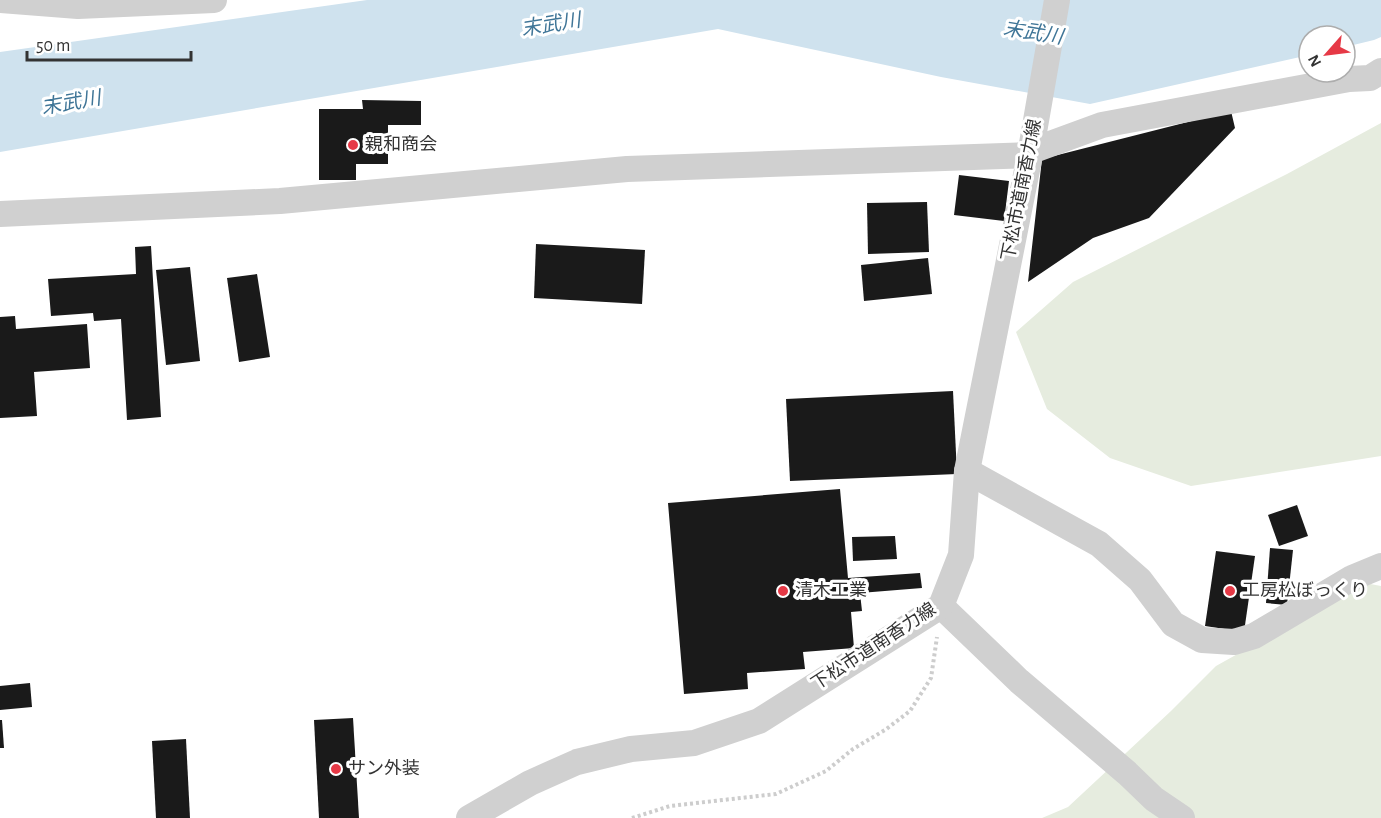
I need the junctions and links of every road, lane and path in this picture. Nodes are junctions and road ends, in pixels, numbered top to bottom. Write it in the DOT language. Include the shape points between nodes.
graph roads {
  1 [pos="0,0"];
  2 [pos="18,0"];
  3 [pos="214,0"];
  4 [pos="1057,0"];
  5 [pos="1381,71"];
  6 [pos="1031,153"];
  7 [pos="0,214"];
  8 [pos="967,471"];
  9 [pos="1381,566"];
  10 [pos="941,606"];
  11 [pos="469,818"];
  12 [pos="632,818"];
  13 [pos="1182,818"];
  1 -- 2 [label="street"];
  2 -- 3 [label="street" via="78,6"];
  4 -- 6 [label="street, 下松市道南香力線"];
  5 -- 6 [label="street" via="1370,78 1102,125"];
  6 -- 7 [label="street" via="627,168 280,201"];
  6 -- 8 [label="street, 下松市道南香力線"];
  8 -- 9 [label="street" via="1099,544 1140,580 1173,624 1202,640 1234,642 1254,636 1352,578"];
  8 -- 10 [label="street, 下松市道南香力線" via="961,555"];
  10 -- 11 [label="street, 下松市道南香力線" via="759,721 694,743 631,749 577,762"];
  10 -- 12 [label="path" via="931,678 910,711 853,748 826,771 776,794 670,806"];
  10 -- 13 [label="street" via="997,661 1154,799"];
}
